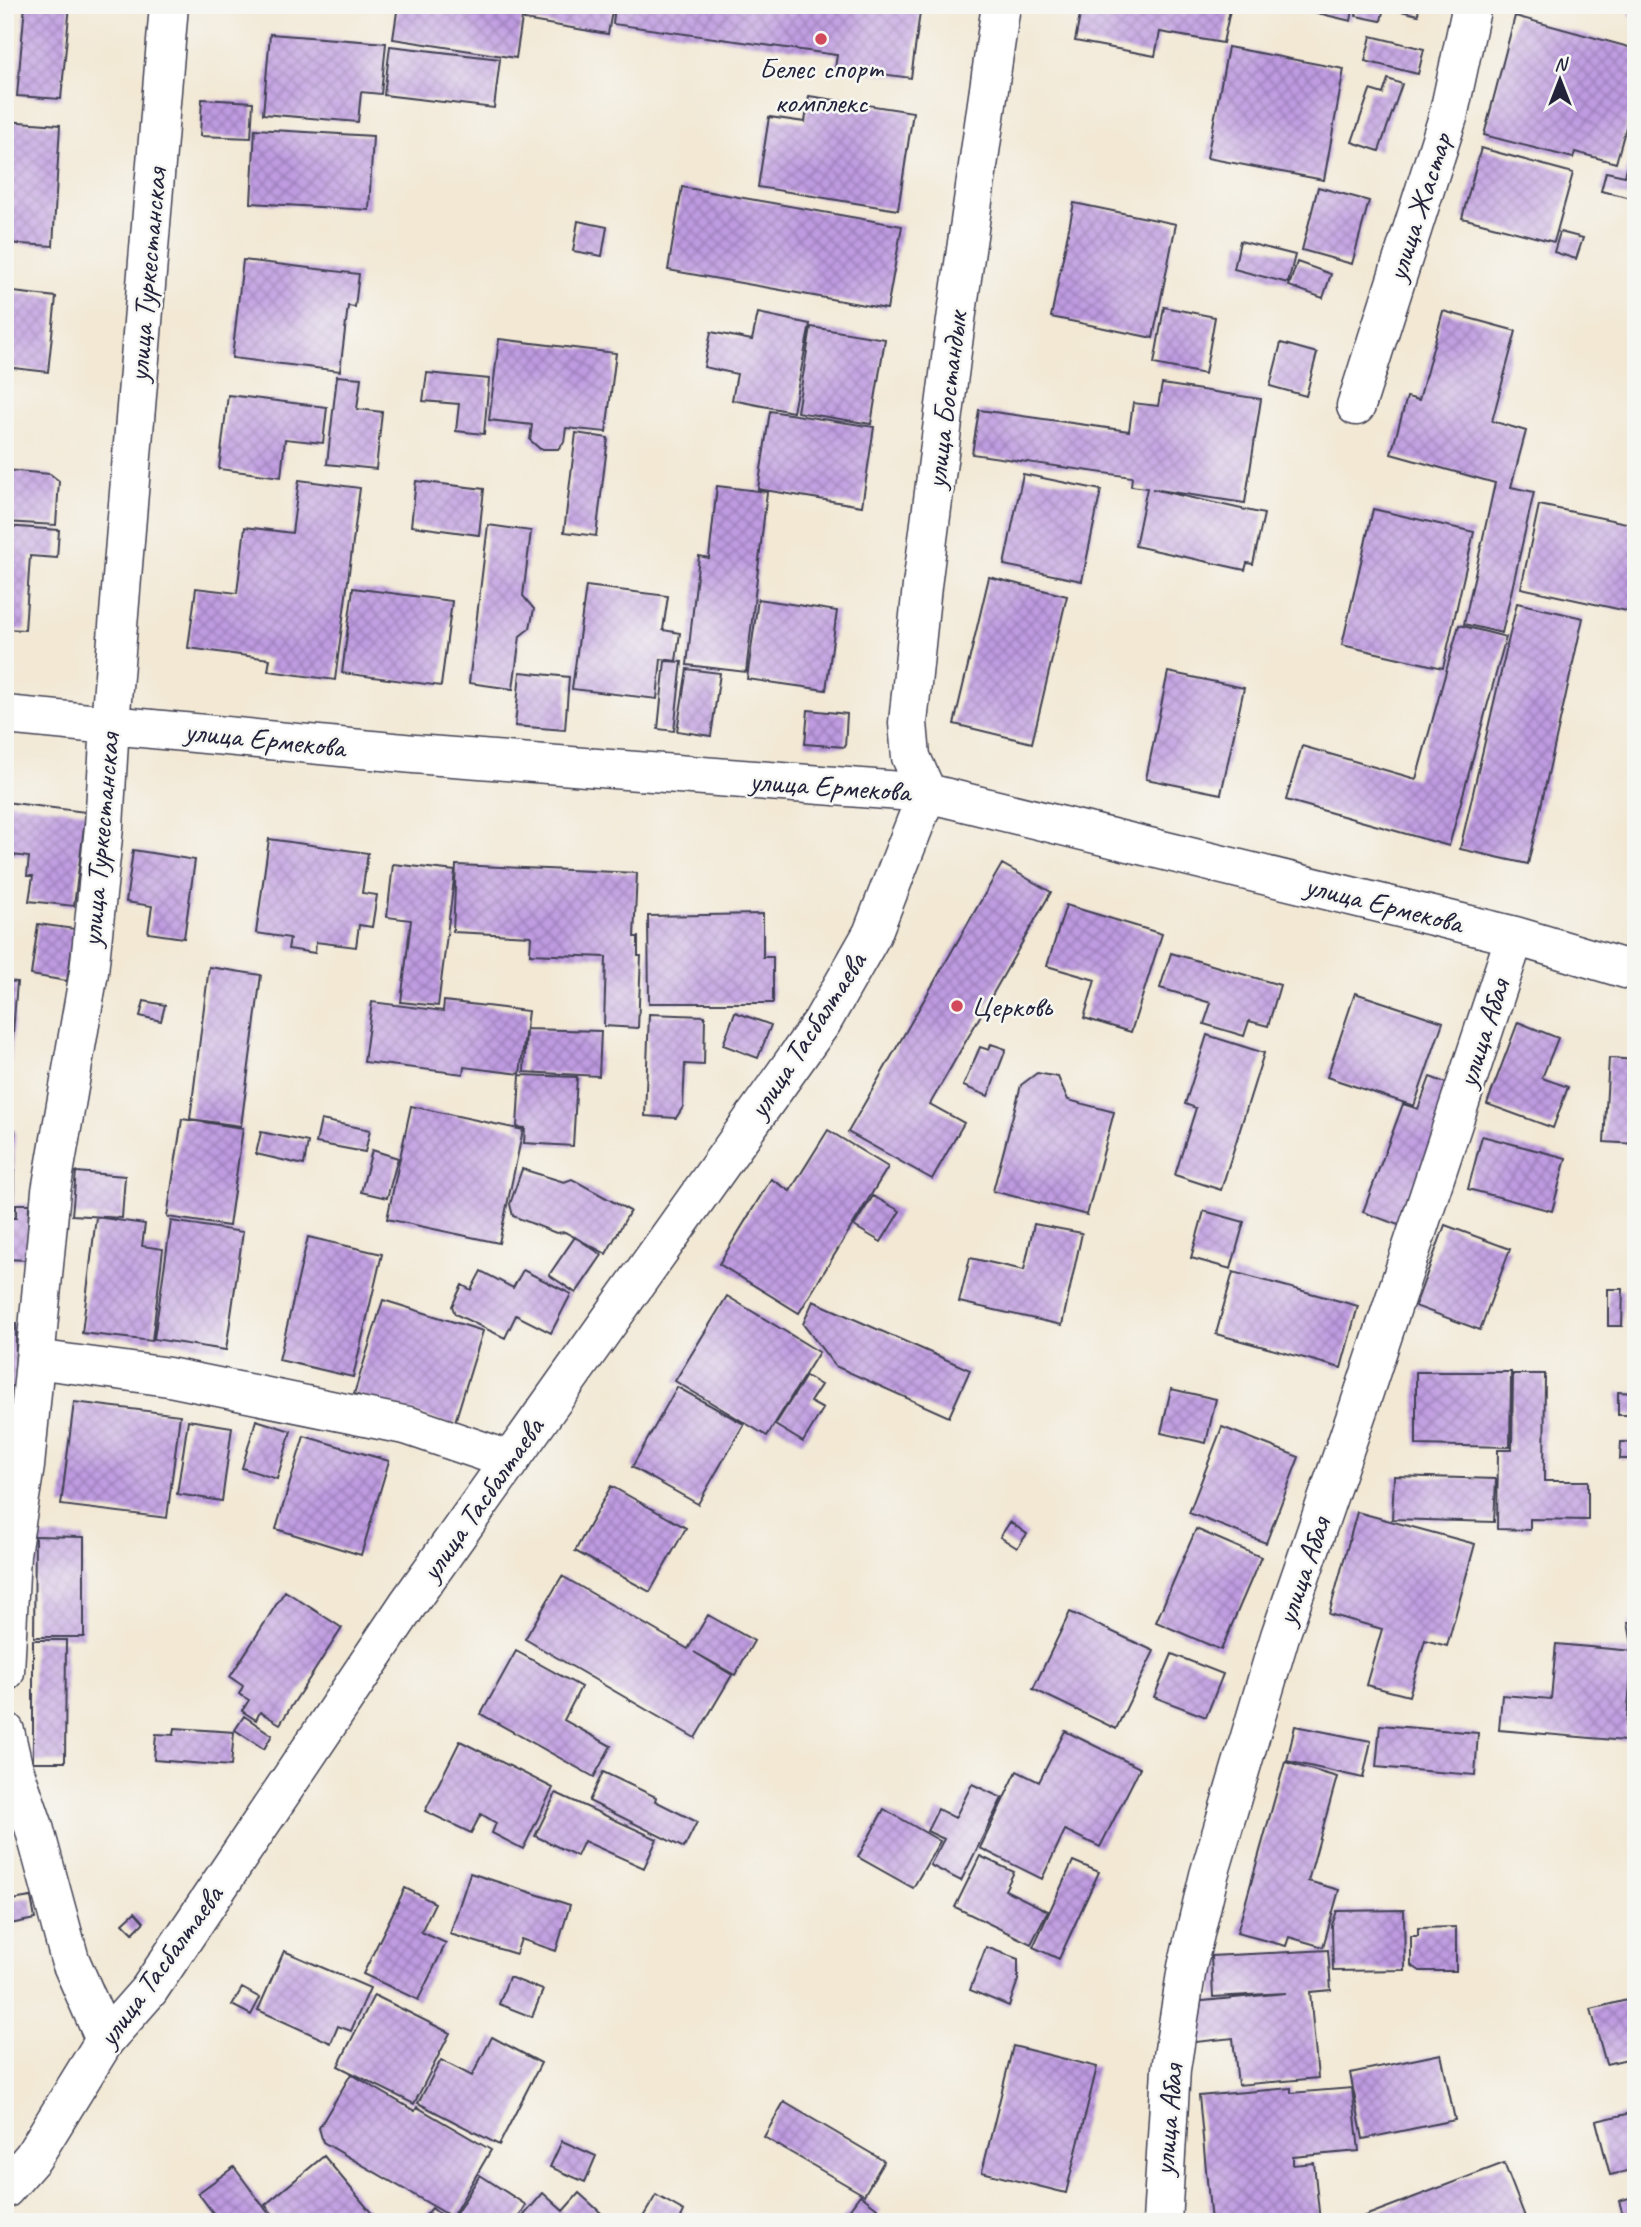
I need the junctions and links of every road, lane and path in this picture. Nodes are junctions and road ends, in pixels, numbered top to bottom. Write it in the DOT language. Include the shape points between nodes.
graph roads {
  1 [pos="169,5"];
  2 [pos="1001,5"];
  3 [pos="1472,5"];
  4 [pos="1356,406"];
  5 [pos="5,715"];
  6 [pos="110,724"];
  7 [pos="928,793"];
  8 [pos="1515,936"];
  9 [pos="1636,972"];
  10 [pos="35,1359"];
  11 [pos="509,1460"];
  12 [pos="15,1464"];
  13 [pos="5,1672"];
  14 [pos="5,1731"];
  15 [pos="106,2040"];
  16 [pos="5,2189"];
  17 [pos="1161,2222"];
  1 -- 6 [label="street, улица Туркестанская"];
  2 -- 7 [label="street, улица Бостандык" via="954,334 908,723 911,757"];
  3 -- 4 [label="street, улица Жастар" via="1448,117"];
  5 -- 6 [label="street, улица Ермекова"];
  6 -- 7 [label="street, улица Ермекова" via="414,754"];
  6 -- 10 [label="street, улица Туркестанская" via="89,972 51,1191"];
  7 -- 8 [label="street, улица Ермекова"];
  7 -- 11 [label="street, улица Тасбалтаева" via="872,934 822,1022"];
  8 -- 9 [label="street, улица Ермекова"];
  8 -- 17 [label="street, улица Абая" via="1280,1636 1209,1875 1171,2069"];
  10 -- 11 [label="street" via="169,1377 409,1426"];
  10 -- 12 [label="street, улица Туркестанская"];
  11 -- 15 [label="street, улица Тасбалтаева" via="149,1990"];
  12 -- 13 [label="street, улица Туркестанская"];
  14 -- 15 [label="street" via="70,1960"];
  15 -- 16 [label="street, улица Тасбалтаева" via="33,2157"];
}
